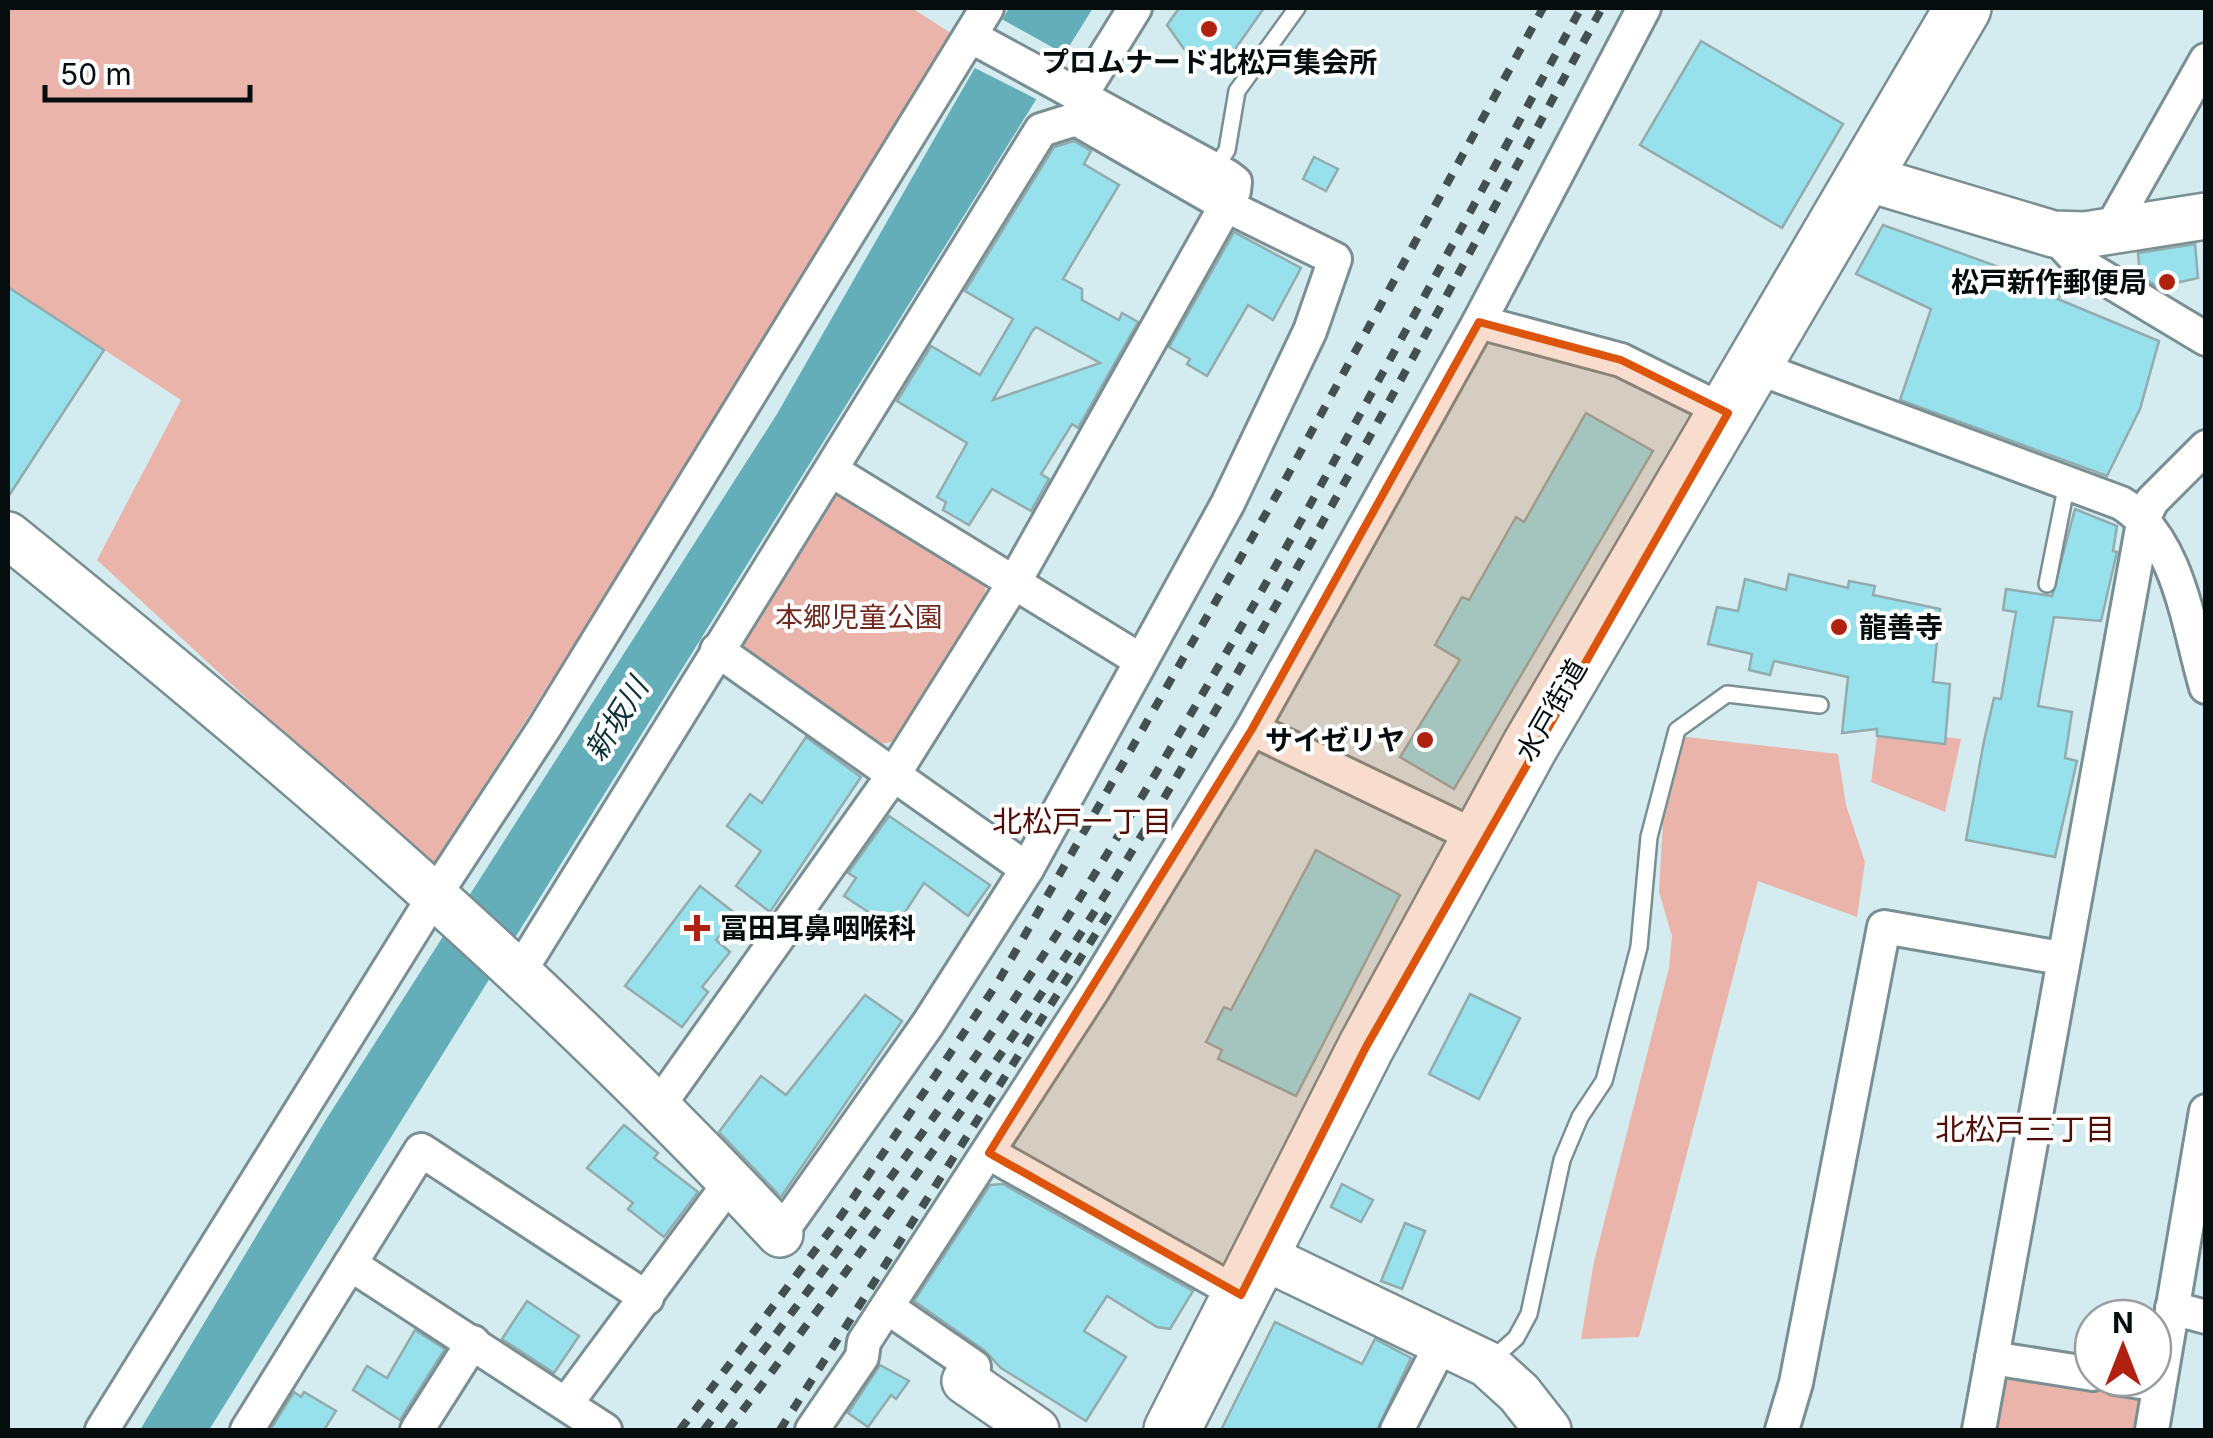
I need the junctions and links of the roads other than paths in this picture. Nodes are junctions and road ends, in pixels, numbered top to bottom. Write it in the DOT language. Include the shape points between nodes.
graph roads {
  1 [pos="987,8"];
  2 [pos="1135,8"];
  3 [pos="1296,8"];
  4 [pos="1644,8"];
  5 [pos="1963,8"];
  6 [pos="976,39"];
  7 [pos="2206,60"];
  8 [pos="1070,89"];
  9 [pos="1215,169"];
  10 [pos="1863,177"];
  11 [pos="1226,206"];
  12 [pos="2206,216"];
  13 [pos="2110,230"];
  14 [pos="2053,234"];
  15 [pos="1479,322"];
  16 [pos="2206,339"];
  17 [pos="1741,390"];
  18 [pos="2206,447"];
  19 [pos="831,470"];
  20 [pos="2067,483"];
  21 [pos="2144,518"];
  22 [pos="8,536"];
  23 [pos="1015,582"];
  24 [pos="2048,584"];
  25 [pos="717,650"];
  26 [pos="1140,660"];
  27 [pos="2206,687"];
  28 [pos="1820,705"];
  29 [pos="1252,729"];
  30 [pos="894,774"];
  31 [pos="1480,838"];
  32 [pos="1026,869"];
  33 [pos="433,898"];
  34 [pos="2061,958"];
  35 [pos="517,976"];
  36 [pos="658,1108"];
  37 [pos="2206,1110"];
  38 [pos="988,1153"];
  39 [pos="728,1184"];
  40 [pos="780,1234"];
  41 [pos="350,1264"];
  42 [pos="1251,1275"];
  43 [pos="647,1298"];
  44 [pos="2173,1302"];
  45 [pos="886,1308"];
  46 [pos="2173,1308"];
  47 [pos="2206,1317"];
  48 [pos="1444,1340"];
  49 [pos="473,1342"];
  50 [pos="1992,1358"];
  51 [pos="1487,1364"];
  52 [pos="2073,1371"];
  53 [pos="965,1381"];
  54 [pos="2157,1398"];
  55 [pos="566,1404"];
  56 [pos="1022,1427"];
  57 [pos="102,1430"];
  58 [pos="247,1430"];
  59 [pos="417,1430"];
  60 [pos="605,1430"];
  61 [pos="812,1430"];
  62 [pos="1172,1430"];
  63 [pos="1397,1430"];
  64 [pos="1548,1430"];
  65 [pos="1782,1430"];
  66 [pos="1979,1430"];
  67 [pos="2152,1430"];
  1 -- 6 [label="street"];
  2 -- 8 [label="street"];
  3 -- 9 [label="lane" via="1237,91 1227,150"];
  4 -- 15 [label="street"];
  5 -- 10 [label="highway, 水戸街道"];
  6 -- 8 [label="street"];
  6 -- 33 [label="street"];
  7 -- 13 [label="street"];
  8 -- 9 [label="street"];
  9 -- 11 [label="street" via="1235,182"];
  10 -- 14 [label="street"];
  10 -- 17 [label="highway, 水戸街道"];
  11 -- 19 [label="street" via="1076,119 1041,130"];
  11 -- 23 [label="street"];
  11 -- 26 [label="street" via="1334,258 1281,396"];
  12 -- 13 [label="street"];
  13 -- 14 [label="street"];
  14 -- 16 [label="street" via="2080,264"];
  15 -- 17 [label="street"];
  15 -- 29 [label="street"];
  17 -- 20 [label="street"];
  17 -- 31 [label="highway, 水戸街道"];
  18 -- 21 [label="street"];
  19 -- 23 [label="street"];
  19 -- 25 [label="street"];
  20 -- 21 [label="street"];
  20 -- 24 [label="lane"];
  21 -- 27 [label="street" via="2172,574"];
  21 -- 34 [label="street"];
  22 -- 33 [label="street"];
  23 -- 26 [label="street"];
  23 -- 30 [label="street"];
  25 -- 30 [label="street"];
  25 -- 35 [label="street"];
  26 -- 32 [label="street"];
  28 -- 51 [label="lane" via="1727,694 1677,730 1649,836 1639,947 1604,1081 1562,1160 1528,1314 1516,1338"];
  29 -- 31 [label="street"];
  29 -- 38 [label="street"];
  30 -- 32 [label="street"];
  30 -- 36 [label="street"];
  31 -- 42 [label="highway, 水戸街道"];
  32 -- 40 [label="street" via="928,1024"];
  33 -- 35 [label="street"];
  33 -- 57 [label="street"];
  34 -- 50 [label="street"];
  34 -- 65 [label="street" via="1884,927"];
  35 -- 36 [label="street"];
  36 -- 39 [label="street"];
  37 -- 44 [label="street"];
  38 -- 42 [label="street"];
  38 -- 45 [label="street"];
  39 -- 40 [label="street"];
  39 -- 43 [label="street"];
  41 -- 43 [label="street" via="420,1150"];
  41 -- 49 [label="street"];
  41 -- 58 [label="street"];
  42 -- 48 [label="street"];
  42 -- 62 [label="highway, 水戸街道"];
  43 -- 55 [label="street"];
  45 -- 53 [label="street" via="974,1367"];
  45 -- 61 [label="street"];
  46 -- 47 [label="street"];
  48 -- 51 [label="street"];
  48 -- 63 [label="street"];
  49 -- 55 [label="street"];
  49 -- 59 [label="street"];
  50 -- 52 [label="street"];
  50 -- 66 [label="street"];
  51 -- 64 [label="street"];
  53 -- 56 [label="street"];
  54 -- 67 [label="street"];
  55 -- 60 [label="street"];
}
